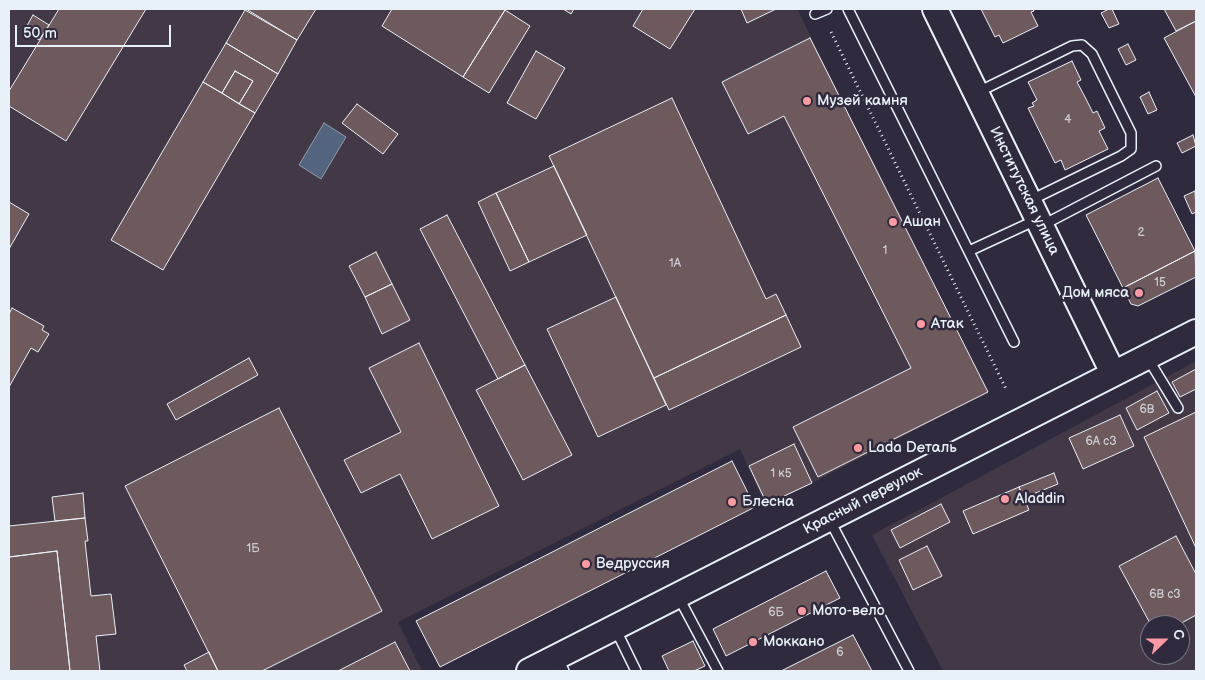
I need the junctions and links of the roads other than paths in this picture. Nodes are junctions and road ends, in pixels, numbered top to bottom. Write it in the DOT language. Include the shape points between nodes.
graph roads {
  1 [pos="827,9"];
  2 [pos="848,9"];
  3 [pos="934,9"];
  4 [pos="815,14"];
  5 [pos="976,93"];
  6 [pos="1156,166"];
  7 [pos="1036,216"];
  8 [pos="969,251"];
  9 [pos="1196,332"];
  10 [pos="1014,342"];
  11 [pos="1147,356"];
  12 [pos="1113,374"];
  13 [pos="1178,408"];
  14 [pos="829,519"];
  15 [pos="678,596"];
  16 [pos="615,628"];
  17 [pos="560,664"];
  18 [pos="530,671"];
  19 [pos="636,671"];
  20 [pos="718,671"];
  21 [pos="909,671"];
  1 -- 4 [label="lane"];
  2 -- 8 [label="lane"];
  3 -- 5 [label="main road, Институтская улица"];
  5 -- 7 [label="main road, Институтская улица"];
  5 -- 7 [label="lane" via="1072,46 1082,45 1092,54 1131,133 1131,148 1122,156"];
  6 -- 7 [label="lane"];
  7 -- 8 [label="lane"];
  7 -- 12 [label="main road, Институтская улица"];
  8 -- 10 [label="lane"];
  9 -- 11 [label="main road, Красный переулок"];
  11 -- 12 [label="main road, Красный переулок"];
  11 -- 13 [label="lane"];
  12 -- 14 [label="main road, Красный переулок"];
  14 -- 15 [label="main road, Красный переулок"];
  14 -- 21 [label="lane"];
  15 -- 16 [label="main road, Красный переулок"];
  15 -- 20 [label="lane"];
  16 -- 17 [label="main road, Красный переулок"];
  16 -- 19 [label="lane"];
  17 -- 18 [label="main road, Красный переулок"];
}
